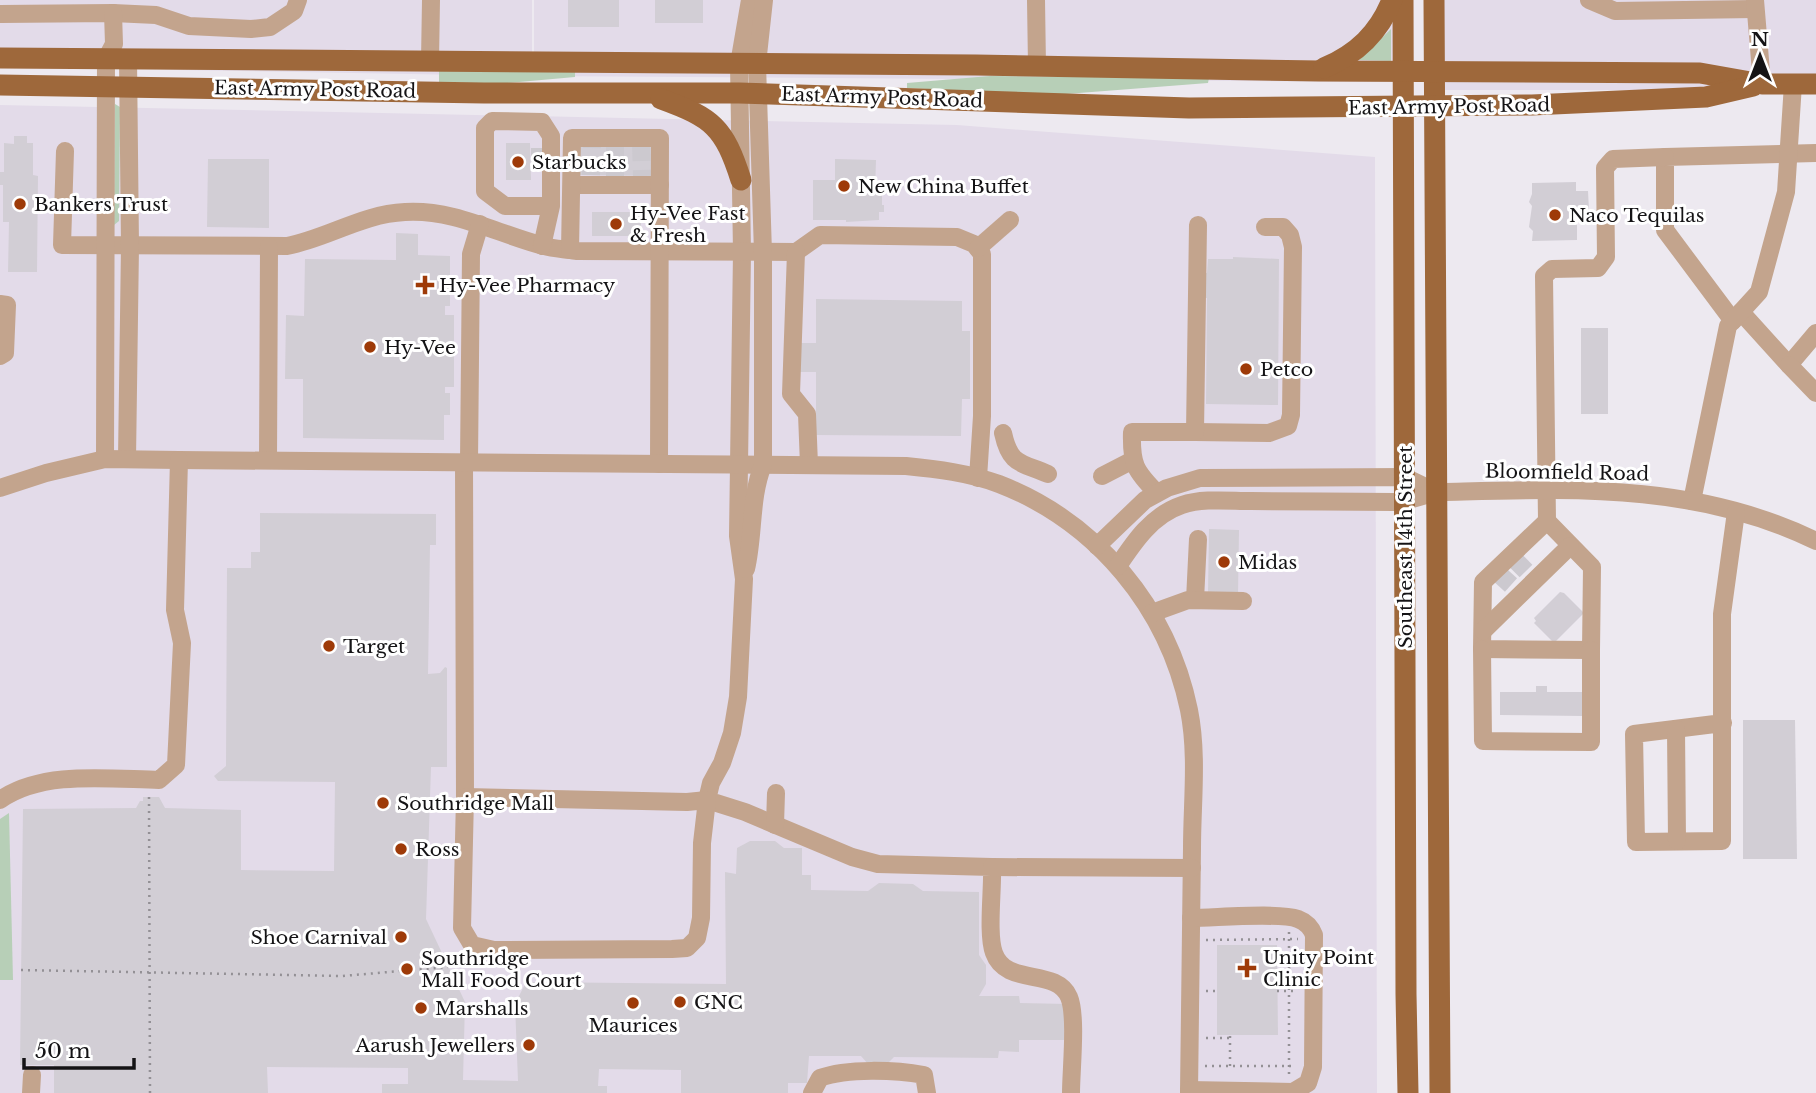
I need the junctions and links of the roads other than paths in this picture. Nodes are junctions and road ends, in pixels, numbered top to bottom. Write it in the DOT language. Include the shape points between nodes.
graph roads {
  1 [pos="298,0"];
  2 [pos="431,0"];
  3 [pos="750,0"];
  4 [pos="764,0"];
  5 [pos="1036,0"];
  6 [pos="1392,0"];
  7 [pos="1403,0"];
  8 [pos="1434,0"];
  9 [pos="1589,0"];
  10 [pos="1664,5"];
  11 [pos="1721,5"];
  12 [pos="1755,5"];
  13 [pos="113,13"];
  14 [pos="0,14"];
  15 [pos="251,29"];
  16 [pos="0,58"];
  17 [pos="106,59"];
  18 [pos="128,59"];
  19 [pos="248,59"];
  20 [pos="430,61"];
  21 [pos="748,64"];
  22 [pos="1037,66"];
  23 [pos="1319,71"];
  24 [pos="1404,71"];
  25 [pos="1434,71"];
  26 [pos="1762,84"];
  27 [pos="1793,84"];
  28 [pos="1816,84"];
  29 [pos="0,85"];
  30 [pos="106,86"];
  31 [pos="128,86"];
  32 [pos="265,88"];
  33 [pos="646,93"];
  34 [pos="748,93"];
  35 [pos="1404,107"];
  36 [pos="1434,107"];
  37 [pos="65,151"];
  38 [pos="1789,153"];
  39 [pos="1816,153"];
  40 [pos="1665,157"];
  41 [pos="540,173"];
  42 [pos="741,180"];
  43 [pos="648,182"];
  44 [pos="572,185"];
  45 [pos="551,198"];
  46 [pos="1010,220"];
  47 [pos="480,224"];
  48 [pos="1198,225"];
  49 [pos="1265,227"];
  50 [pos="107,246"];
  51 [pos="130,246"];
  52 [pos="542,246"];
  53 [pos="270,247"];
  54 [pos="978,248"];
  55 [pos="570,250"];
  56 [pos="660,252"];
  57 [pos="742,252"];
  58 [pos="796,252"];
  59 [pos="763,253"];
  60 [pos="0,303"];
  61 [pos="1737,316"];
  62 [pos="1816,333"];
  63 [pos="0,356"];
  64 [pos="1789,365"];
  65 [pos="1816,393"];
  66 [pos="1195,432"];
  67 [pos="1003,433"];
  68 [pos="106,459"];
  69 [pos="127,459"];
  70 [pos="179,460"];
  71 [pos="268,460"];
  72 [pos="1133,460"];
  73 [pos="467,462"];
  74 [pos="659,464"];
  75 [pos="739,464"];
  76 [pos="763,464"];
  77 [pos="809,465"];
  78 [pos="1048,474"];
  79 [pos="1102,476"];
  80 [pos="1405,477"];
  81 [pos="978,478"];
  82 [pos="0,488"];
  83 [pos="1548,491"];
  84 [pos="1436,492"];
  85 [pos="1157,494"];
  86 [pos="1692,501"];
  87 [pos="1405,502"];
  88 [pos="1736,512"];
  89 [pos="1547,522"];
  90 [pos="1198,539"];
  91 [pos="1816,541"];
  92 [pos="1097,545"];
  93 [pos="1570,545"];
  94 [pos="1118,566"];
  95 [pos="1522,567"];
  96 [pos="744,579"];
  97 [pos="1507,581"];
  98 [pos="1195,600"];
  99 [pos="1242,601"];
  100 [pos="1152,613"];
  101 [pos="1483,640"];
  102 [pos="1591,650"];
  103 [pos="1723,723"];
  104 [pos="1676,729"];
  105 [pos="776,793"];
  106 [pos="465,797"];
  107 [pos="0,800"];
  108 [pos="707,800"];
  109 [pos="775,825"];
  110 [pos="1677,841"];
  111 [pos="992,867"];
  112 [pos="1192,868"];
  113 [pos="1191,918"];
  114 [pos="1189,1092"];
  115 [pos="812,1093"];
  116 [pos="927,1093"];
  117 [pos="1071,1093"];
  118 [pos="1408,1093"];
  119 [pos="1440,1093"];
  1 -- 15 [label="street" via="294,11 270,26"];
  2 -- 20 [label="street"];
  3 -- 21 [label="street"];
  4 -- 21 [label="street"];
  5 -- 22 [label="street"];
  6 -- 23 [label="main road" via="1384,20 1359,49"];
  7 -- 24 [label="main road, Southeast 14th Street"];
  8 -- 25 [label="main road, Southeast 14th Street"];
  9 -- 10 [label="street" via="1615,11"];
  10 -- 11 [label="street"];
  11 -- 12 [label="street"];
  12 -- 26 [label="street"];
  13 -- 14 [label="street"];
  13 -- 15 [label="street" via="156,15 189,26"];
  13 -- 17 [label="street" via="114,44"];
  15 -- 19 [label="street"];
  16 -- 17 [label="main road, East Army Post Road"];
  17 -- 18 [label="main road, East Army Post Road"];
  17 -- 30 [label="street"];
  18 -- 19 [label="main road, East Army Post Road"];
  18 -- 31 [label="street"];
  19 -- 20 [label="main road, East Army Post Road"];
  20 -- 21 [label="main road, East Army Post Road"];
  20 -- 32 [label="main road" via="426,71 400,78 313,76"];
  21 -- 22 [label="main road, East Army Post Road"];
  21 -- 34 [label="street"];
  22 -- 23 [label="main road, East Army Post Road"];
  23 -- 24 [label="main road, East Army Post Road"];
  24 -- 25 [label="main road, East Army Post Road"];
  24 -- 35 [label="main road, Southeast 14th Street"];
  25 -- 26 [label="main road, East Army Post Road" via="1700,73"];
  25 -- 36 [label="main road, Southeast 14th Street"];
  26 -- 27 [label="main road, East Army Post Road"];
  26 -- 36 [label="main road, East Army Post Road" via="1706,97"];
  27 -- 28 [label="main road, East Army Post Road"];
  27 -- 38 [label="street"];
  29 -- 30 [label="main road, East Army Post Road"];
  30 -- 31 [label="main road, East Army Post Road"];
  30 -- 50 [label="street"];
  31 -- 32 [label="main road, East Army Post Road"];
  31 -- 51 [label="street"];
  32 -- 33 [label="main road, East Army Post Road"];
  33 -- 34 [label="main road, East Army Post Road"];
  33 -- 42 [label="main road" via="712,122 724,137"];
  34 -- 35 [label="main road, East Army Post Road" via="1189,108"];
  34 -- 42 [label="street"];
  34 -- 59 [label="street"];
  35 -- 36 [label="main road, East Army Post Road"];
  35 -- 80 [label="main road, Southeast 14th Street"];
  36 -- 84 [label="main road, Southeast 14th Street"];
  37 -- 50 [label="street" via="62,245"];
  38 -- 39 [label="street"];
  38 -- 40 [label="street"];
  38 -- 61 [label="street" via="1786,192 1759,292"];
  40 -- 61 [label="street" via="1665,230"];
  40 -- 83 [label="street" via="1613,159 1605,168 1606,257 1598,268 1552,269 1544,276"];
  41 -- 45 [label="street"];
  42 -- 57 [label="street"];
  43 -- 44 [label="street" via="591,180"];
  43 -- 44 [label="street" via="660,138 572,138"];
  43 -- 56 [label="street"];
  44 -- 55 [label="street"];
  45 -- 45 [label="street" via="542,121 492,121 485,128 485,191 505,206"];
  45 -- 52 [label="street"];
  46 -- 54 [label="street"];
  47 -- 52 [label="street"];
  47 -- 53 [label="street" via="457,216 405,212 351,223 308,242"];
  47 -- 73 [label="street" via="471,254"];
  48 -- 66 [label="street"];
  49 -- 66 [label="street" via="1283,227 1293,247 1288,426 1269,433"];
  50 -- 51 [label="street"];
  50 -- 68 [label="street"];
  51 -- 53 [label="street"];
  51 -- 69 [label="street"];
  52 -- 55 [label="street"];
  53 -- 71 [label="street"];
  54 -- 58 [label="street" via="957,237 820,235"];
  54 -- 81 [label="street" via="982,254 982,416"];
  55 -- 56 [label="street"];
  56 -- 57 [label="street"];
  56 -- 74 [label="street"];
  57 -- 59 [label="street"];
  57 -- 75 [label="street"];
  58 -- 59 [label="street"];
  58 -- 77 [label="street" via="792,394 807,414"];
  59 -- 76 [label="street"];
  60 -- 63 [label="street" via="7,305 5,353"];
  61 -- 64 [label="street"];
  61 -- 86 [label="street" via="1728,326"];
  62 -- 64 [label="street"];
  64 -- 65 [label="street"];
  66 -- 72 [label="street" via="1132,432"];
  67 -- 78 [label="street" via="1011,458"];
  68 -- 69 [label="street"];
  68 -- 82 [label="street"];
  69 -- 70 [label="street"];
  70 -- 71 [label="street"];
  70 -- 107 [label="street" via="175,610 182,643 176,765 159,780 56,780 15,789"];
  71 -- 73 [label="street"];
  72 -- 79 [label="street"];
  72 -- 85 [label="street" via="1140,476"];
  73 -- 74 [label="street"];
  73 -- 106 [label="street"];
  74 -- 75 [label="street"];
  75 -- 76 [label="street"];
  75 -- 96 [label="street" via="738,536"];
  76 -- 77 [label="street"];
  76 -- 96 [label="street"];
  77 -- 81 [label="street" via="906,466"];
  80 -- 84 [label="street"];
  80 -- 85 [label="street" via="1200,478"];
  80 -- 87 [label="main road, Southeast 14th Street"];
  81 -- 92 [label="street" via="1054,511"];
  83 -- 84 [label="street, Bloomfield Road"];
  83 -- 86 [label="street, Bloomfield Road" via="1624,491"];
  83 -- 89 [label="street"];
  84 -- 87 [label="street"];
  84 -- 119 [label="main road, Southeast 14th Street"];
  85 -- 92 [label="street"];
  86 -- 88 [label="street, Bloomfield Road"];
  87 -- 94 [label="street" via="1181,505 1145,529"];
  87 -- 118 [label="main road, Southeast 14th Street"];
  88 -- 91 [label="street, Bloomfield Road"];
  88 -- 103 [label="street" via="1721,614"];
  89 -- 93 [label="street"];
  89 -- 95 [label="street"];
  90 -- 98 [label="street"];
  92 -- 94 [label="street"];
  93 -- 95 [label="street"];
  93 -- 102 [label="street" via="1592,567"];
  94 -- 100 [label="street"];
  95 -- 97 [label="street"];
  95 -- 97 [label="street"];
  96 -- 108 [label="street" via="732,733"];
  97 -- 101 [label="street"];
  97 -- 101 [label="street" via="1483,582"];
  98 -- 99 [label="street"];
  98 -- 100 [label="street"];
  100 -- 112 [label="street" via="1172,653 1189,713"];
  101 -- 102 [label="street"];
  101 -- 102 [label="street" via="1483,741 1591,742"];
  103 -- 104 [label="street"];
  103 -- 110 [label="street" via="1722,841"];
  104 -- 110 [label="street"];
  104 -- 110 [label="street" via="1634,734 1636,842"];
  105 -- 109 [label="street"];
  106 -- 108 [label="street"];
  106 -- 108 [label="street" via="462,928 471,945 494,950 687,948 697,938 701,918"];
  108 -- 109 [label="street"];
  109 -- 111 [label="street" via="878,864"];
  111 -- 112 [label="street"];
  111 -- 117 [label="street" via="994,954 1005,968 1062,985 1070,999"];
  112 -- 113 [label="street"];
  113 -- 114 [label="street"];
  113 -- 114 [label="street" via="1286,917 1312,929 1313,1068 1308,1083 1293,1091"];
  115 -- 116 [label="street" via="820,1078 856,1072 923,1075"];
}
